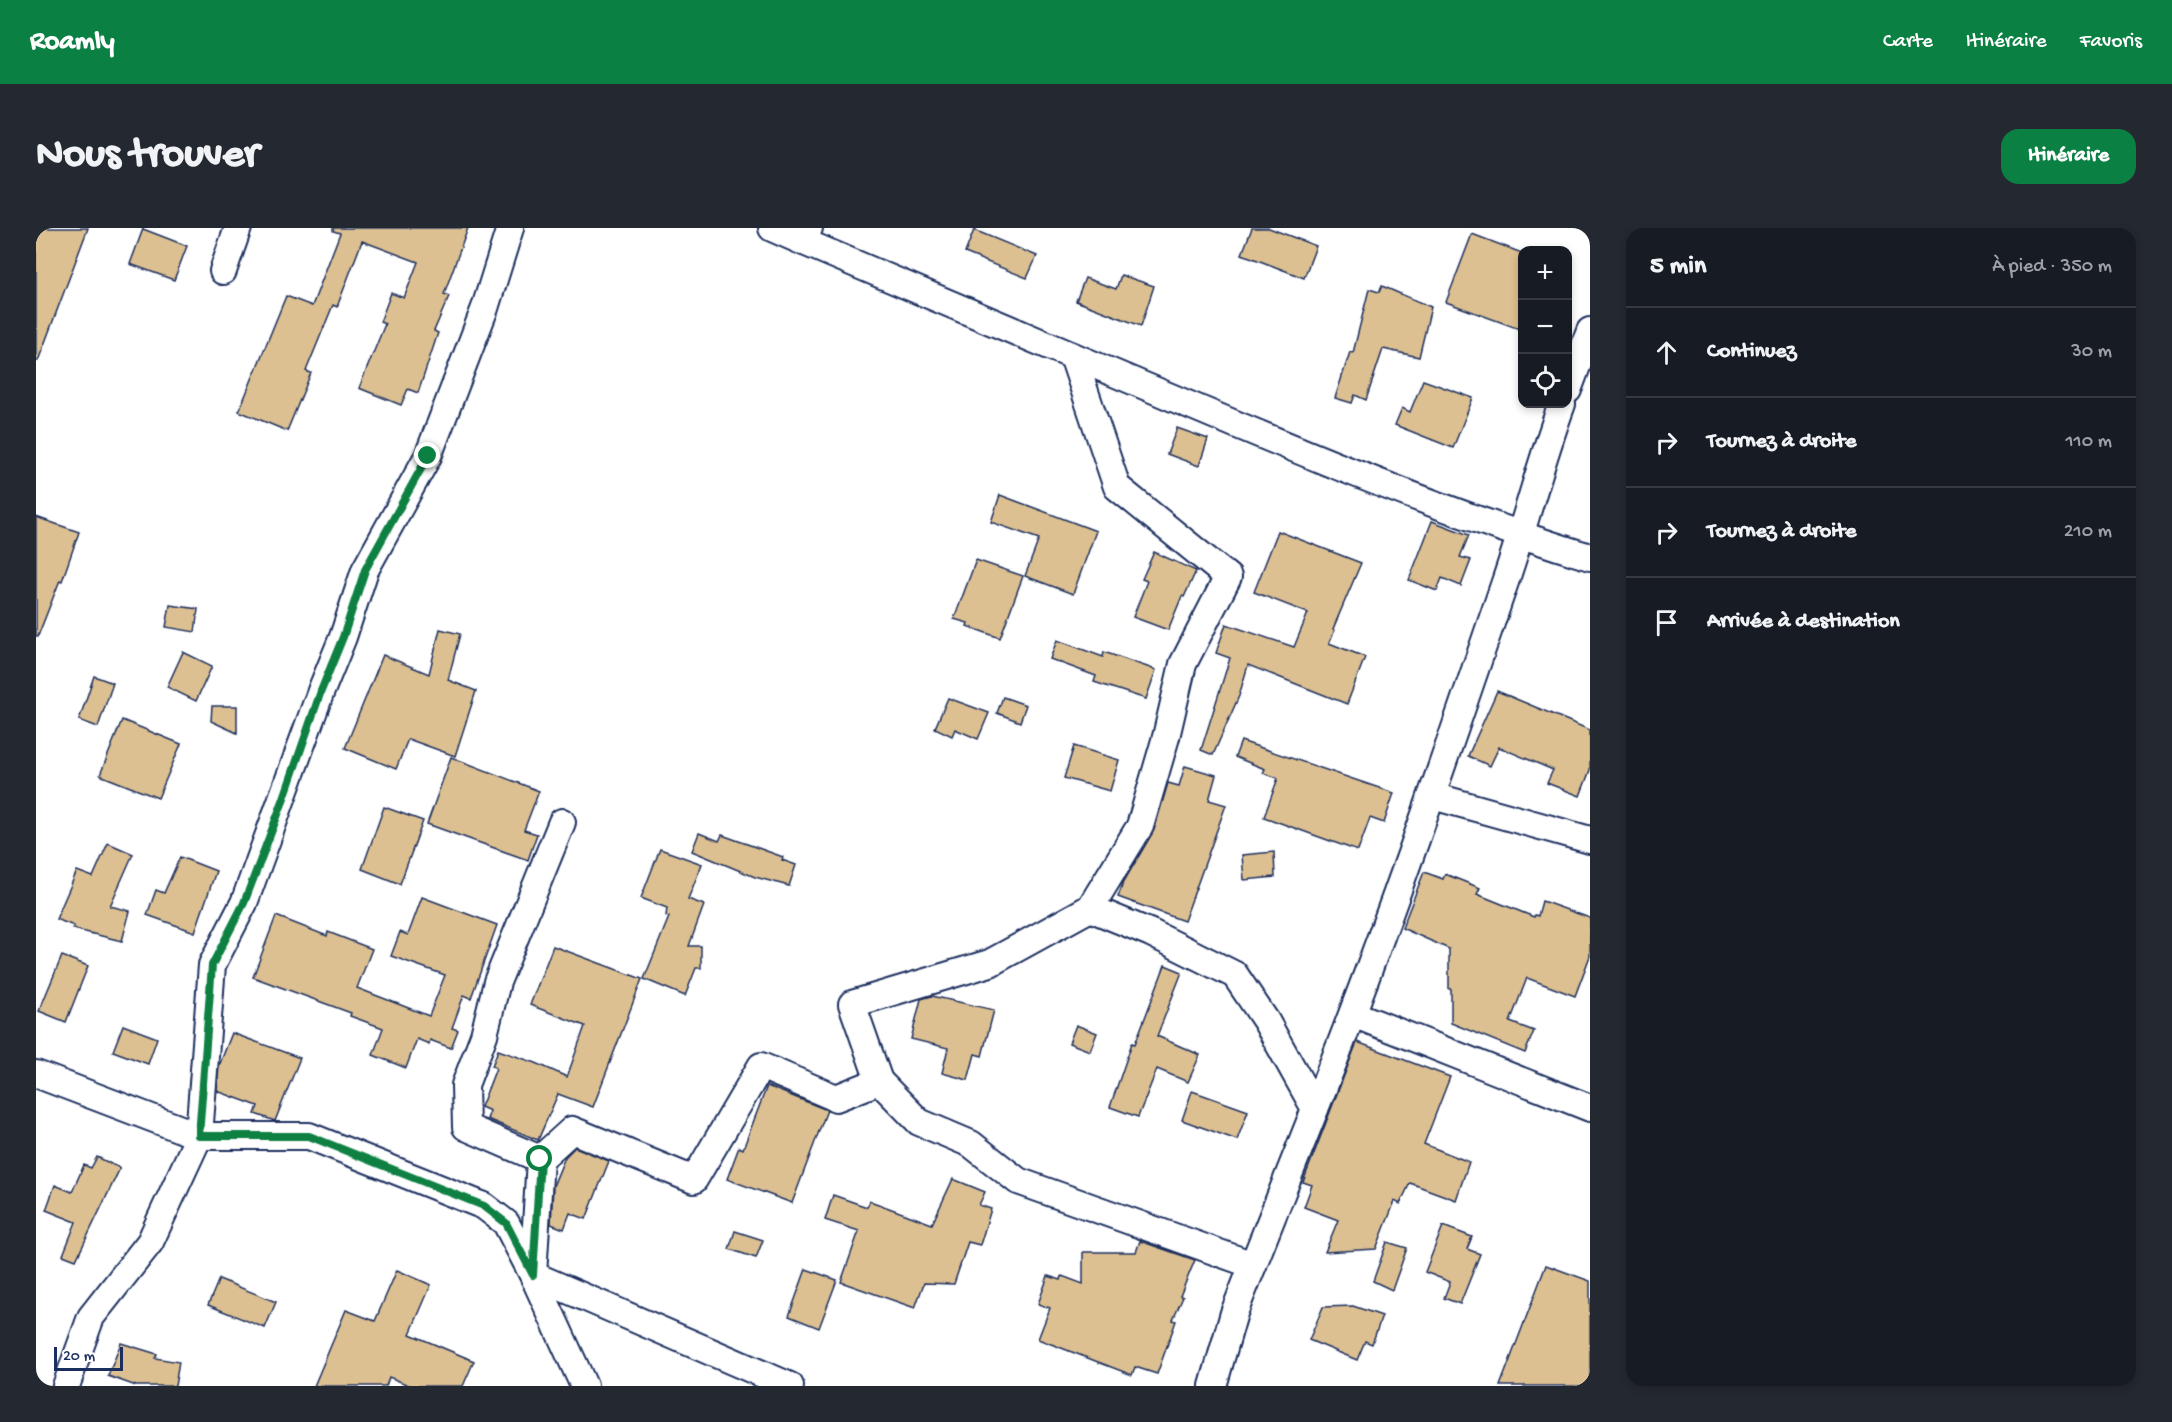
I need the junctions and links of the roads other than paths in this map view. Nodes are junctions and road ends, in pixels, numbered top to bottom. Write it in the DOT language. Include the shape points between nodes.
graph roads {
  1 [pos="238,228"];
  2 [pos="510,228"];
  3 [pos="772,228"];
  4 [pos="807,235"];
  5 [pos="223,271"];
  6 [pos="1590,331"];
  7 [pos="1073,356"];
  8 [pos="1572,379"];
  9 [pos="1562,408"];
  10 [pos="1521,536"];
  11 [pos="1590,558"];
  12 [pos="1432,796"];
  13 [pos="562,822"];
  14 [pos="1590,840"];
  15 [pos="1090,908"];
  16 [pos="1353,1014"];
  17 [pos="36,1074"];
  18 [pos="879,1081"];
  19 [pos="1590,1108"];
  20 [pos="1315,1109"];
  21 [pos="199,1136"];
  22 [pos="540,1159"];
  23 [pos="1253,1265"];
  24 [pos="533,1275"];
  25 [pos="66,1386"];
  26 [pos="584,1386"];
  27 [pos="790,1386"];
  28 [pos="1213,1386"];
  1 -- 5 [label="street"];
  2 -- 21 [label="street" via="485,308 428,456 365,570 244,903 212,965"];
  3 -- 4 [label="street"];
  4 -- 7 [label="street"];
  6 -- 8 [label="street"];
  7 -- 10 [label="street" via="1355,474"];
  7 -- 15 [label="street" via="1117,488 1228,577 1183,664 1140,826"];
  9 -- 10 [label="street"];
  10 -- 11 [label="street"];
  10 -- 12 [label="street"];
  12 -- 14 [label="street"];
  12 -- 16 [label="street"];
  13 -- 22 [label="street" via="497,982 484,1035 465,1085 466,1127"];
  15 -- 18 [label="street" via="990,963 852,1004"];
  15 -- 20 [label="street" via="1235,975 1266,1021"];
  16 -- 19 [label="street"];
  16 -- 20 [label="street"];
  17 -- 21 [label="street"];
  18 -- 22 [label="street" via="836,1098 761,1066 694,1180 572,1130"];
  18 -- 23 [label="street" via="919,1122 971,1144 1018,1181"];
  20 -- 23 [label="street"];
  21 -- 24 [label="street" via="309,1136 484,1206 506,1223"];
  21 -- 25 [label="street" via="150,1242 91,1317"];
  22 -- 24 [label="street"];
  23 -- 28 [label="street"];
  24 -- 26 [label="street"];
  24 -- 27 [label="street"];
}
